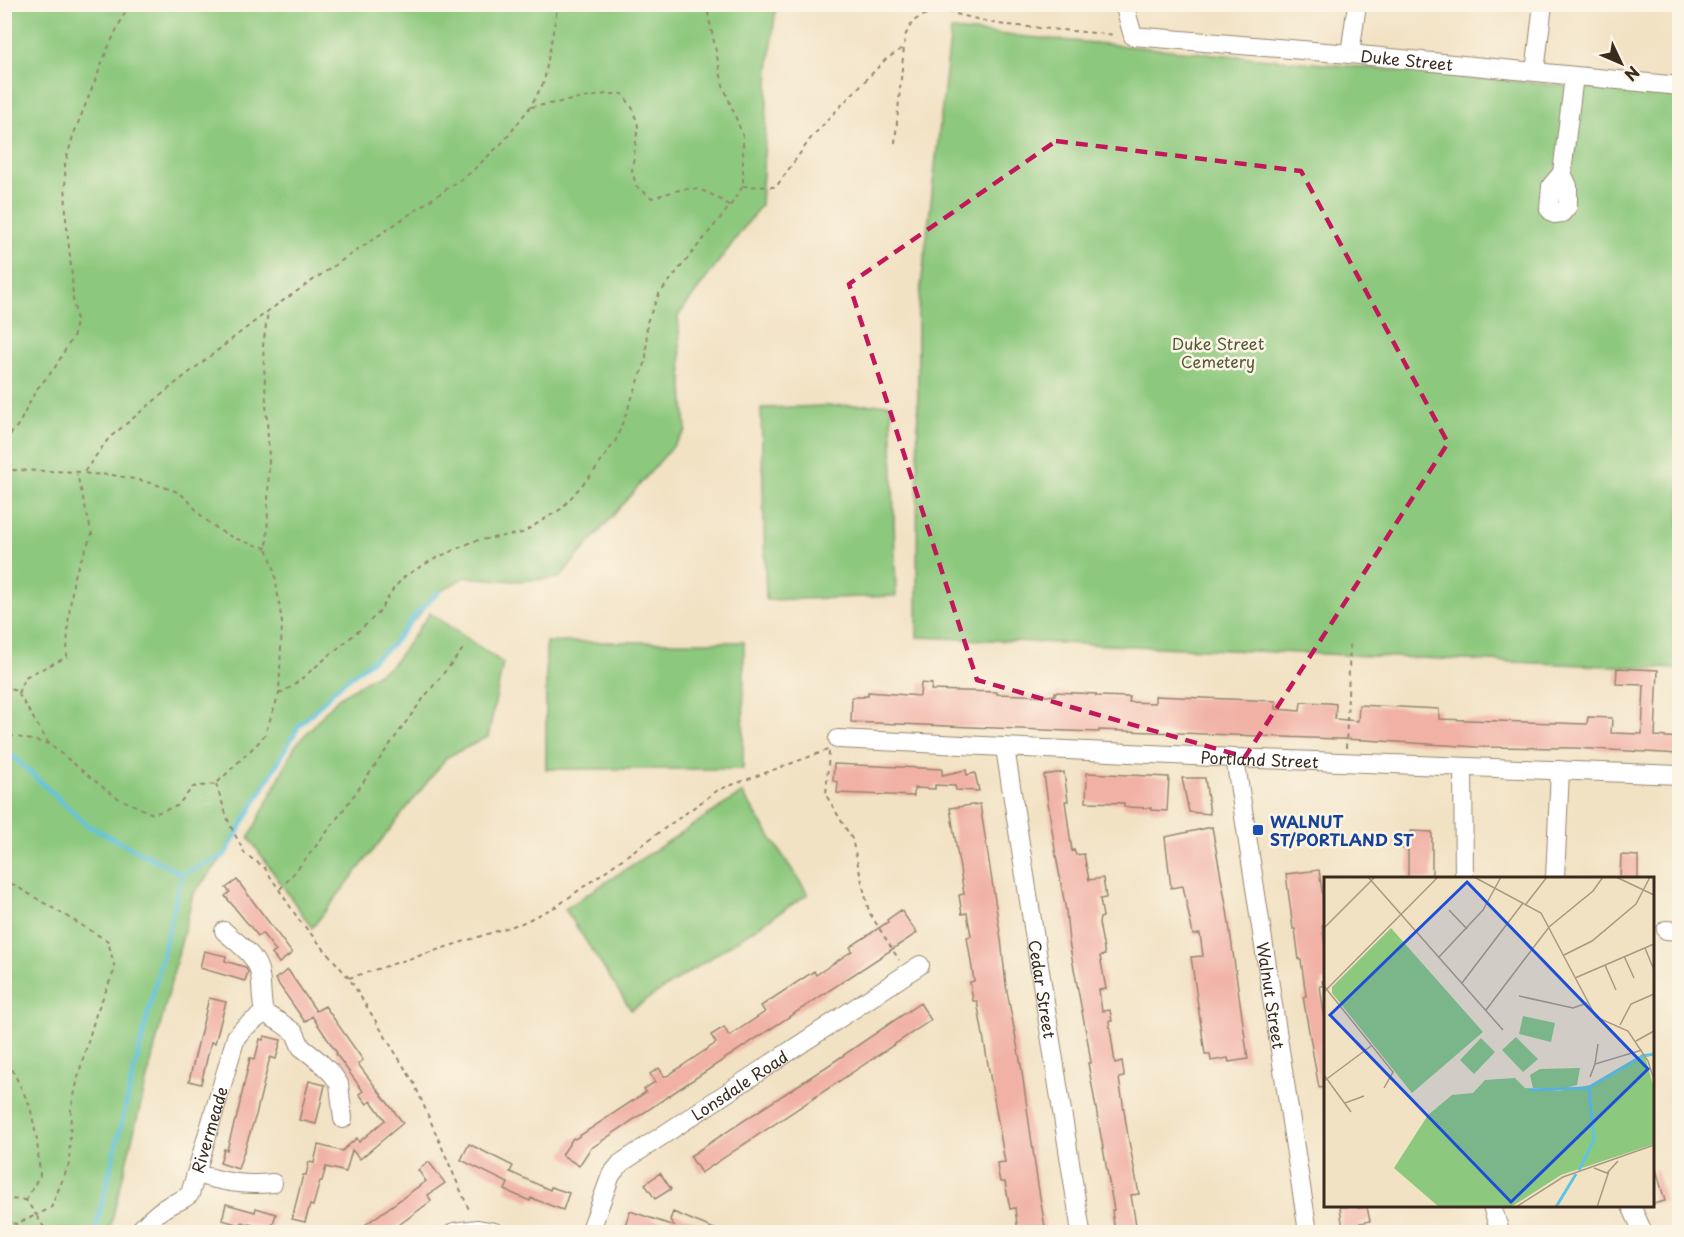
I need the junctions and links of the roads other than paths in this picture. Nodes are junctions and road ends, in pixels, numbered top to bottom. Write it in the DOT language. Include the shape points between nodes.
graph roads {
  1 [pos="1124,4"];
  2 [pos="1357,4"];
  3 [pos="1543,4"];
  4 [pos="1350,54"];
  5 [pos="1535,72"];
  6 [pos="1574,76"];
  7 [pos="1680,86"];
  8 [pos="1562,173"];
  9 [pos="838,739"];
  10 [pos="1005,748"];
  11 [pos="1235,758"];
  12 [pos="1463,767"];
  13 [pos="1560,770"];
  14 [pos="1680,775"];
  15 [pos="1464,877"];
  16 [pos="1555,877"];
  17 [pos="224,931"];
  18 [pos="914,969"];
  19 [pos="264,1013"];
  20 [pos="343,1119"];
  21 [pos="196,1174"];
  22 [pos="273,1183"];
  23 [pos="1492,1207"];
  24 [pos="1631,1207"];
  25 [pos="486,1231"];
  26 [pos="138,1233"];
  27 [pos="454,1233"];
  28 [pos="590,1233"];
  29 [pos="1081,1233"];
  30 [pos="1308,1233"];
  31 [pos="1500,1233"];
  32 [pos="1643,1233"];
  1 -- 4 [label="street, Duke Street" via="1133,36"];
  2 -- 4 [label="street"];
  3 -- 5 [label="street"];
  4 -- 5 [label="street, Duke Street"];
  5 -- 6 [label="street, Duke Street"];
  6 -- 7 [label="street, Duke Street"];
  6 -- 8 [label="street"];
  9 -- 10 [label="street, Portland Street"];
  10 -- 11 [label="street, Portland Street"];
  10 -- 29 [label="street, Cedar Street"];
  11 -- 12 [label="street, Portland Street"];
  11 -- 30 [label="street, Walnut Street"];
  12 -- 13 [label="street, Portland Street"];
  12 -- 15 [label="street"];
  13 -- 14 [label="street, Portland Street"];
  13 -- 16 [label="street"];
  17 -- 19 [label="street" via="250,955 260,972"];
  18 -- 28 [label="street, Lonsdale Road" via="621,1163 611,1175"];
  19 -- 20 [label="street" via="295,1034 301,1047 333,1075 339,1084"];
  19 -- 21 [label="street, Rivermeade" via="236,1037"];
  21 -- 22 [label="street" via="250,1185"];
  21 -- 26 [label="street, Rivermeade" via="190,1194 167,1207"];
  23 -- 31 [label="street"];
  24 -- 32 [label="street"];
  25 -- 27 [label="street"];
}
